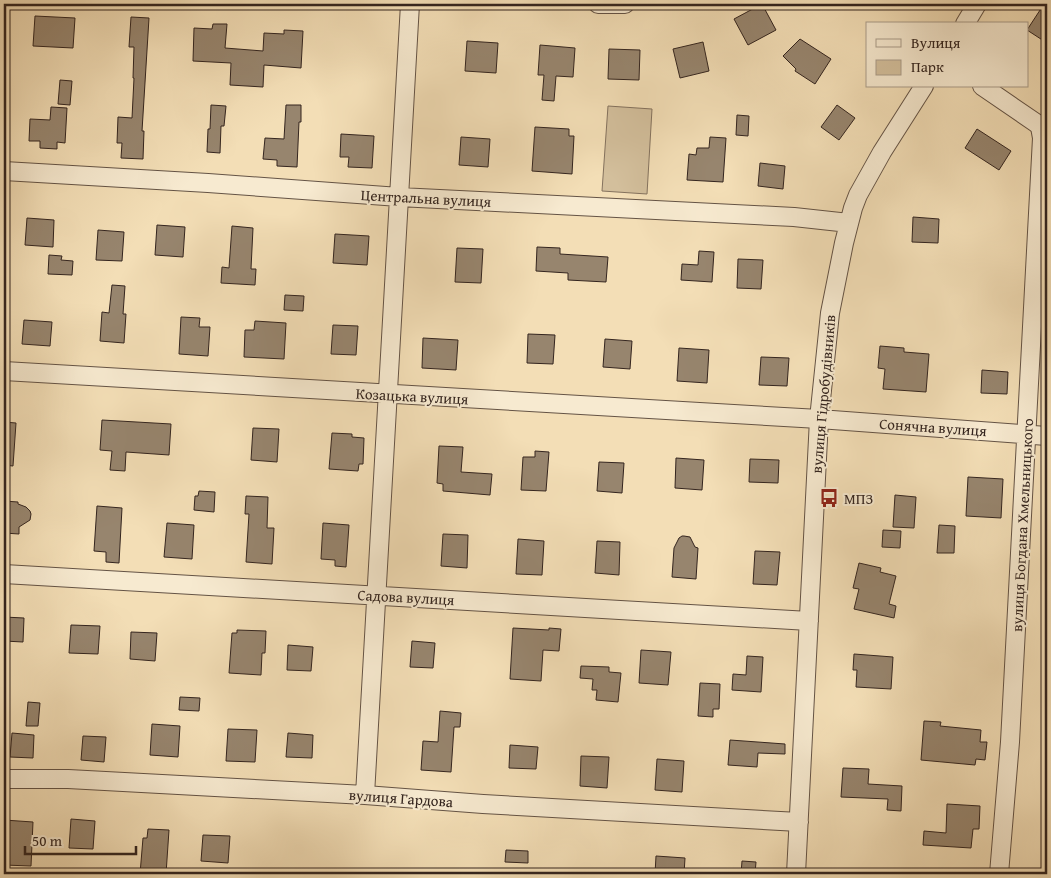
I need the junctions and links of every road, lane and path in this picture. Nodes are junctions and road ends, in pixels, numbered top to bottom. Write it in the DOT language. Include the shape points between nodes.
graph roads {
  1 [pos="410,4"];
  2 [pos="598,4"];
  3 [pos="625,4"];
  4 [pos="977,4"];
  5 [pos="965,22"];
  6 [pos="923,88"];
  7 [pos="985,88"];
  8 [pos="4,171"];
  9 [pos="399,197"];
  10 [pos="849,223"];
  11 [pos="4,371"];
  12 [pos="388,394"];
  13 [pos="820,419"];
  14 [pos="1026,434"];
  15 [pos="1047,436"];
  16 [pos="4,574"];
  17 [pos="376,596"];
  18 [pos="809,621"];
  19 [pos="4,779"];
  20 [pos="365,795"];
  21 [pos="799,822"];
  22 [pos="796,874"];
  23 [pos="999,874"];
  1 -- 9 [label="street"];
  2 -- 3 [label="street"];
  4 -- 5 [label="street"];
  6 -- 10 [label="street, вулиця Гідробудівників" via="864,184"];
  7 -- 14 [label="street, вулиця Богдана Хмельницького" via="1032,120 1041,132"];
  8 -- 9 [label="street, Центральна вулиця"];
  9 -- 10 [label="street, Центральна вулиця" via="794,217"];
  9 -- 12 [label="street"];
  10 -- 13 [label="street, вулиця Гідробудівників" via="830,313"];
  11 -- 12 [label="street, Козацька вулиця"];
  12 -- 13 [label="street, Козацька вулиця"];
  12 -- 17 [label="street"];
  13 -- 14 [label="street, Сонячна вулиця"];
  13 -- 18 [label="street, вулиця Гідробудівників"];
  14 -- 15 [label="street, Сонячна вулиця"];
  14 -- 23 [label="street, вулиця Богдана Хмельницького" via="1010,742"];
  16 -- 17 [label="street, Садова вулиця"];
  17 -- 18 [label="street, Садова вулиця"];
  17 -- 20 [label="street"];
  18 -- 21 [label="street, вулиця Гідробудівників"];
  19 -- 20 [label="street, вулиця Гардова" via="68,779"];
  20 -- 21 [label="street, вулиця Гардова"];
  21 -- 22 [label="street, вулиця Гідробудівників"];
}
